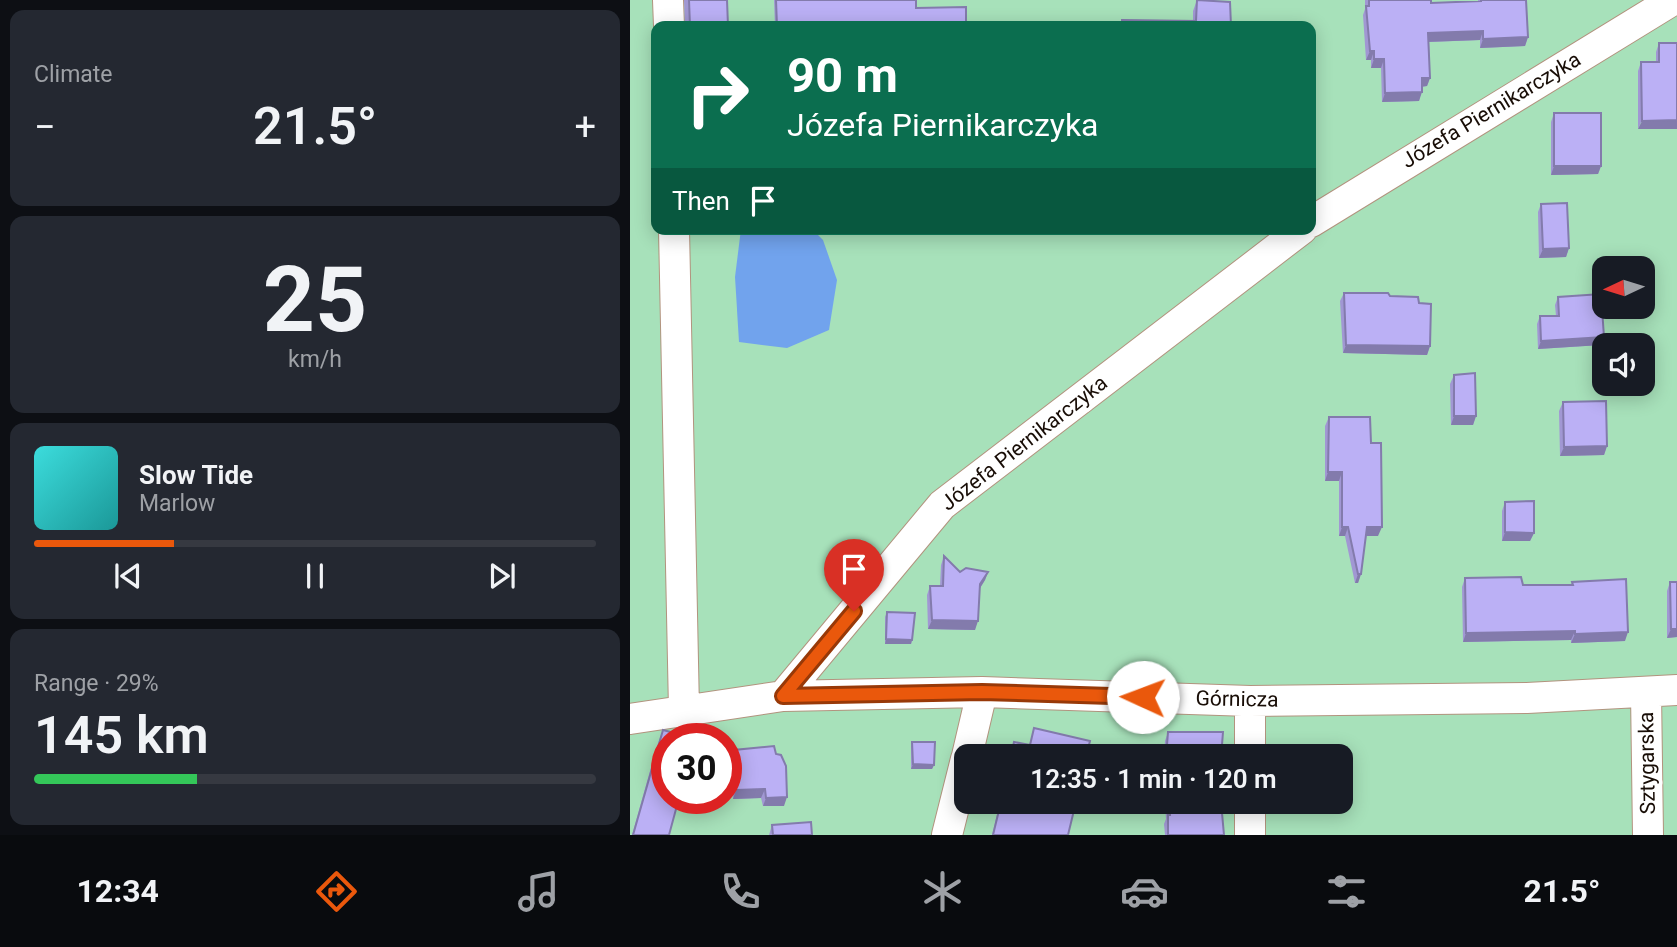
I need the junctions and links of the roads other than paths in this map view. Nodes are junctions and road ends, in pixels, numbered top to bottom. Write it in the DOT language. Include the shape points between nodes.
graph roads {
  1 [pos="668,0"];
  2 [pos="1673,0"];
  3 [pos="669,21"];
  4 [pos="1316,219"];
  5 [pos="674,235"];
  6 [pos="1294,235"];
  7 [pos="1677,690"];
  8 [pos="982,692"];
  9 [pos="1646,692"];
  10 [pos="783,696"];
  11 [pos="1250,701"];
  12 [pos="684,710"];
  13 [pos="630,719"];
  14 [pos="969,744"];
  15 [pos="1250,744"];
  16 [pos="954,806"];
  17 [pos="1250,814"];
  18 [pos="947,835"];
  19 [pos="1250,835"];
  20 [pos="1648,835"];
  1 -- 3 [label="street"];
  2 -- 4 [label="street, Józefa Piernikarczyka"];
  5 -- 12 [label="street"];
  6 -- 10 [label="street, Józefa Piernikarczyka" via="942,505"];
  7 -- 9 [label="street, Górnicza"];
  8 -- 10 [label="street, Górnicza"];
  8 -- 11 [label="street, Górnicza"];
  8 -- 14 [label="street"];
  9 -- 11 [label="street, Górnicza"];
  9 -- 20 [label="street, Sztygarska"];
  10 -- 12 [label="street, Górnicza"];
  11 -- 15 [label="street"];
  12 -- 13 [label="street, Górnicza"];
  16 -- 18 [label="street"];
  17 -- 19 [label="street"];
}
